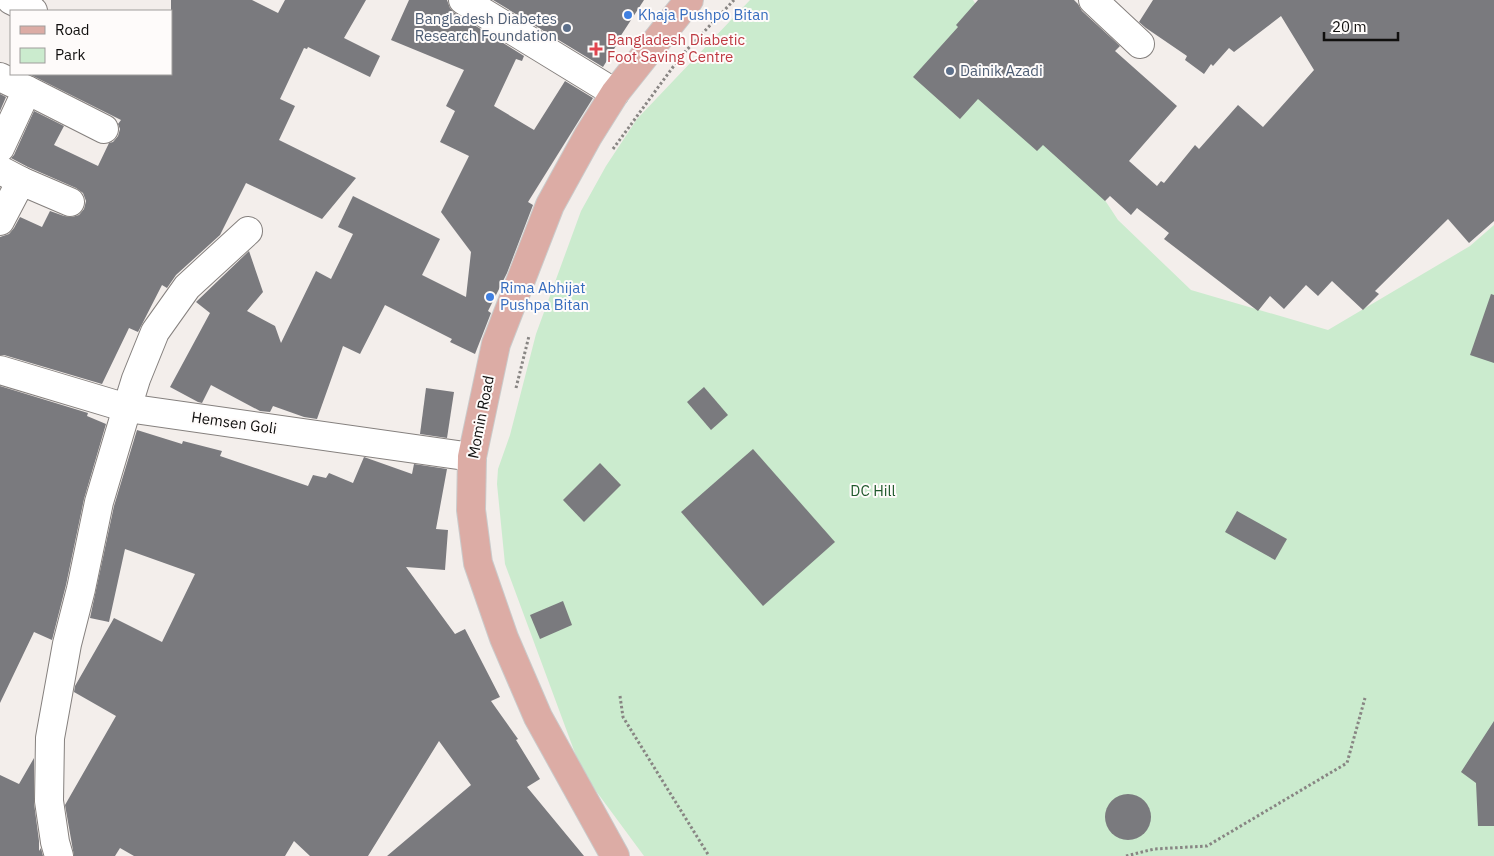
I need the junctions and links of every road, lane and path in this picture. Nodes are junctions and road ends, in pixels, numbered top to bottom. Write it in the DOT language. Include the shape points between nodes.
graph roads {
  1 [pos="11,0"];
  2 [pos="463,0"];
  3 [pos="689,0"];
  4 [pos="734,0"];
  5 [pos="1094,0"];
  6 [pos="31,10"];
  7 [pos="1140,44"];
  8 [pos="0,77"];
  9 [pos="27,90"];
  10 [pos="615,93"];
  11 [pos="104,129"];
  12 [pos="0,148"];
  13 [pos="610,153"];
  14 [pos="11,176"];
  15 [pos="70,202"];
  16 [pos="0,220"];
  17 [pos="248,231"];
  18 [pos="530,334"];
  19 [pos="0,370"];
  20 [pos="515,390"];
  21 [pos="127,408"];
  22 [pos="472,457"];
  23 [pos="620,696"];
  24 [pos="1365,698"];
  25 [pos="59,856"];
  26 [pos="615,856"];
  27 [pos="710,856"];
  28 [pos="1126,856"];
  1 -- 6 [label="street"];
  2 -- 10 [label="street"];
  3 -- 10 [label="main road, Momin Road"];
  4 -- 13 [label="path" via="681,56"];
  5 -- 7 [label="street"];
  8 -- 9 [label="street"];
  9 -- 11 [label="street"];
  9 -- 12 [label="street"];
  10 -- 22 [label="main road, Momin Road" via="550,205 522,274 496,344"];
  14 -- 15 [label="street"];
  14 -- 16 [label="street"];
  17 -- 21 [label="street" via="187,287 155,332"];
  18 -- 20 [label="path"];
  19 -- 21 [label="street, Hemsen Goli"];
  21 -- 22 [label="street, Hemsen Goli"];
  21 -- 25 [label="street" via="99,502 50,738 49,801"];
  22 -- 26 [label="main road, Momin Road" via="471,510 478,563 504,638 538,717"];
  23 -- 27 [label="path" via="623,717"];
  24 -- 28 [label="path" via="1347,763 1207,846 1154,849"];
}
